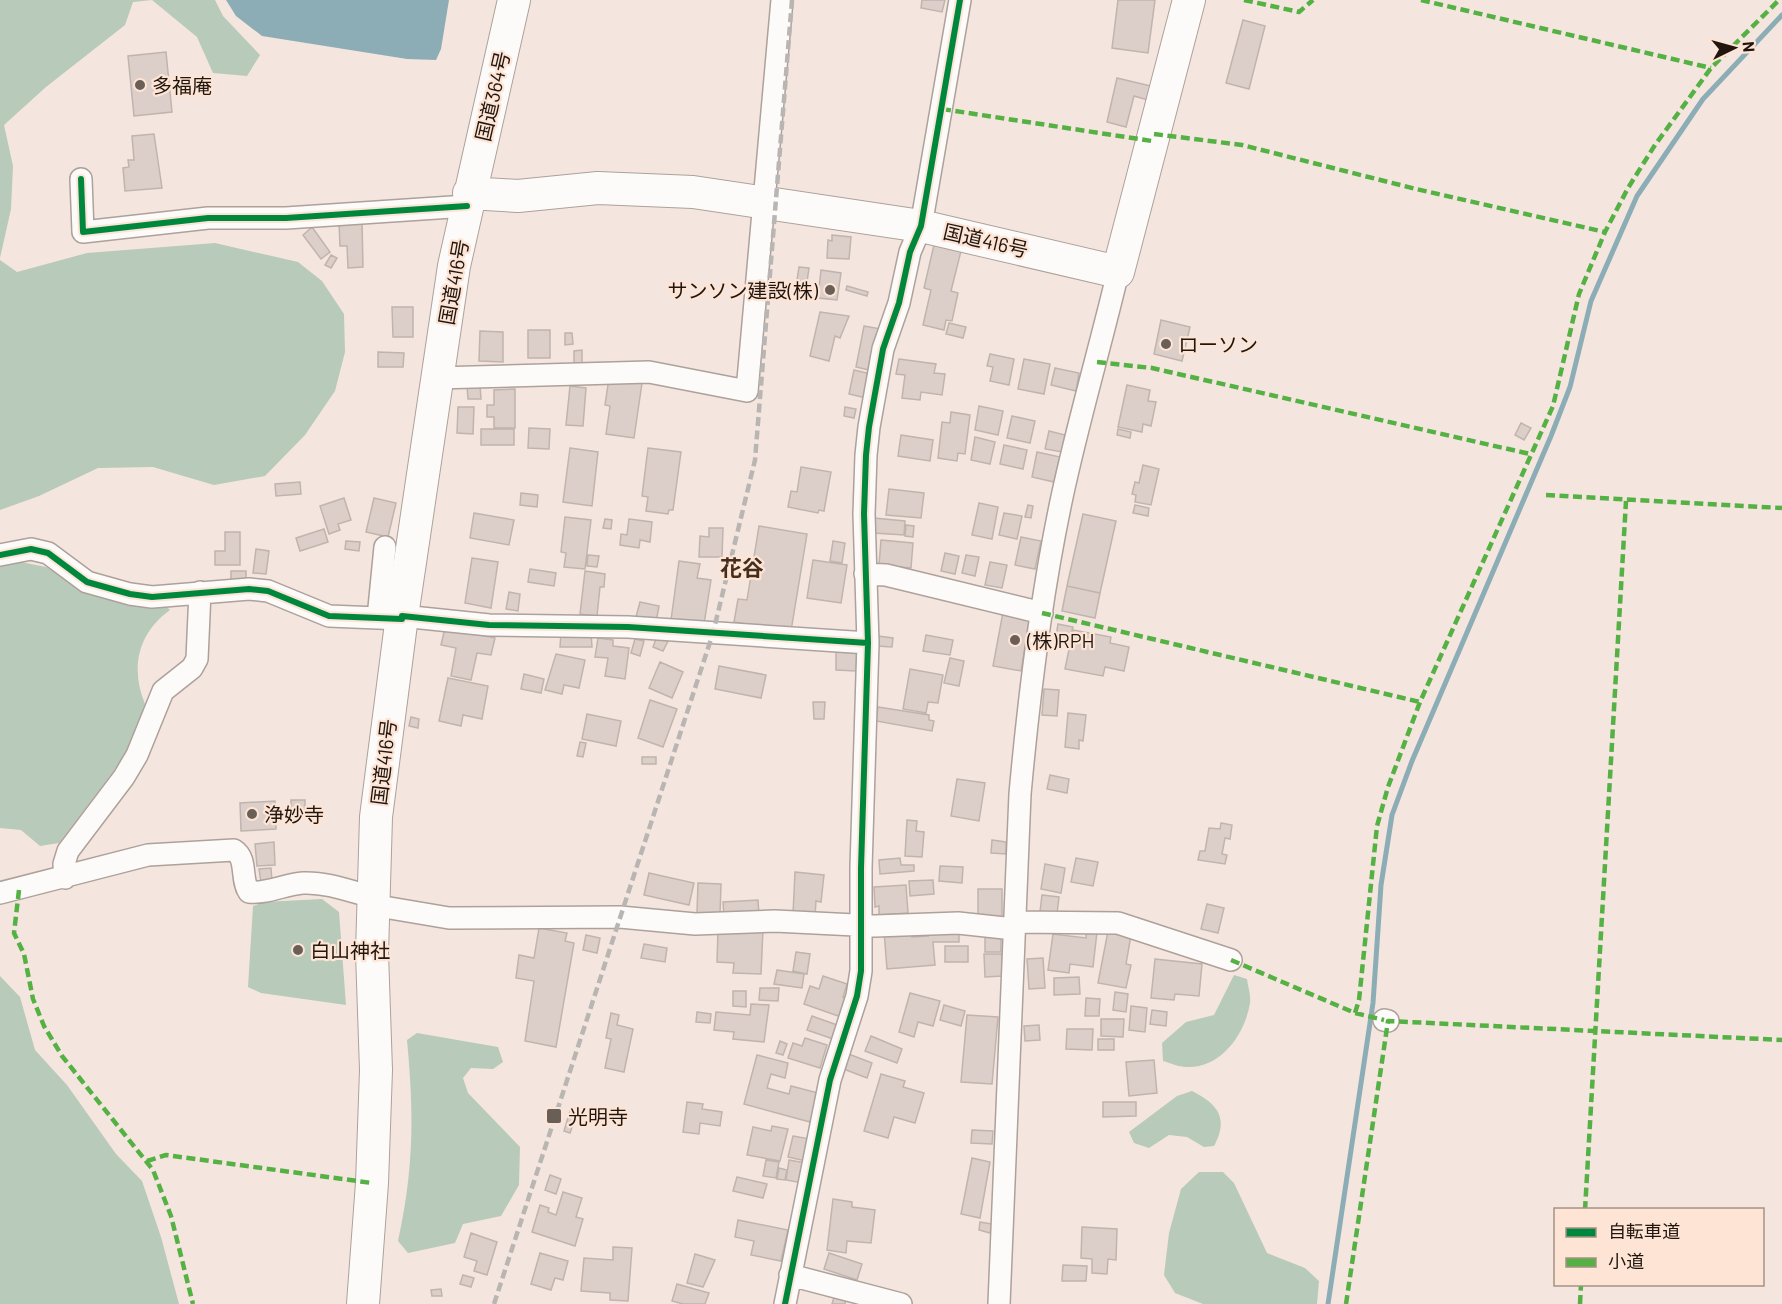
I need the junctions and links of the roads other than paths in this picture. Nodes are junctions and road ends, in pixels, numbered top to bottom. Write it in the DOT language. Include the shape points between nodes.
graph roads {
  1 [pos="514,0"];
  2 [pos="782,0"];
  3 [pos="960,0"];
  4 [pos="1189,0"];
  5 [pos="81,179"];
  6 [pos="468,200"];
  7 [pos="764,203"];
  8 [pos="921,225"];
  9 [pos="1118,272"];
  10 [pos="436,378"];
  11 [pos="385,547"];
  12 [pos="0,555"];
  13 [pos="865,574"];
  14 [pos="200,592"];
  15 [pos="1042,612"];
  16 [pos="394,618"];
  17 [pos="868,643"];
  18 [pos="65,878"];
  19 [pos="0,893"];
  20 [pos="372,901"];
  21 [pos="861,925"];
  22 [pos="1015,925"];
  23 [pos="1231,960"];
  24 [pos="790,1275"];
  25 [pos="363,1304"];
  26 [pos="784,1304"];
  27 [pos="901,1304"];
  28 [pos="999,1304"];
  1 -- 6 [label="highway, 国道364号"];
  2 -- 7 [label="street"];
  3 -- 8 [label="street"];
  4 -- 9 [label="highway"];
  5 -- 6 [label="street" via="83,232 208,218 286,218"];
  6 -- 7 [label="highway, 国道416号" via="598,188 654,189"];
  6 -- 10 [label="highway, 国道416号"];
  7 -- 8 [label="highway, 国道416号"];
  7 -- 10 [label="street" via="747,391 648,372"];
  8 -- 9 [label="highway, 国道416号"];
  8 -- 13 [label="street" via="884,349 869,427"];
  9 -- 15 [label="street" via="1062,497"];
  10 -- 16 [label="highway, 国道416号"];
  11 -- 16 [label="street"];
  12 -- 14 [label="street" via="31,549 48,554 87,582 130,594 152,597"];
  13 -- 15 [label="street" via="886,575"];
  13 -- 17 [label="street"];
  14 -- 16 [label="street" via="267,591 329,616"];
  14 -- 18 [label="street" via="197,659 192,668 163,691 137,755 68,852"];
  15 -- 22 [label="street" via="1020,794"];
  16 -- 17 [label="street" via="489,625 628,627"];
  16 -- 20 [label="highway, 国道416号"];
  17 -- 21 [label="street"];
  18 -- 19 [label="street"];
  18 -- 20 [label="street" via="148,855 234,850 240,853 244,885 249,892 302,883 326,885"];
  20 -- 21 [label="street" via="449,918 620,917 695,924 775,921"];
  20 -- 25 [label="highway, 国道416号" via="376,1070"];
  21 -- 22 [label="street"];
  21 -- 24 [label="street" via="861,971 856,996 830,1080"];
  22 -- 23 [label="street" via="1118,923"];
  22 -- 28 [label="street"];
  24 -- 26 [label="street"];
  24 -- 27 [label="street"];
}
